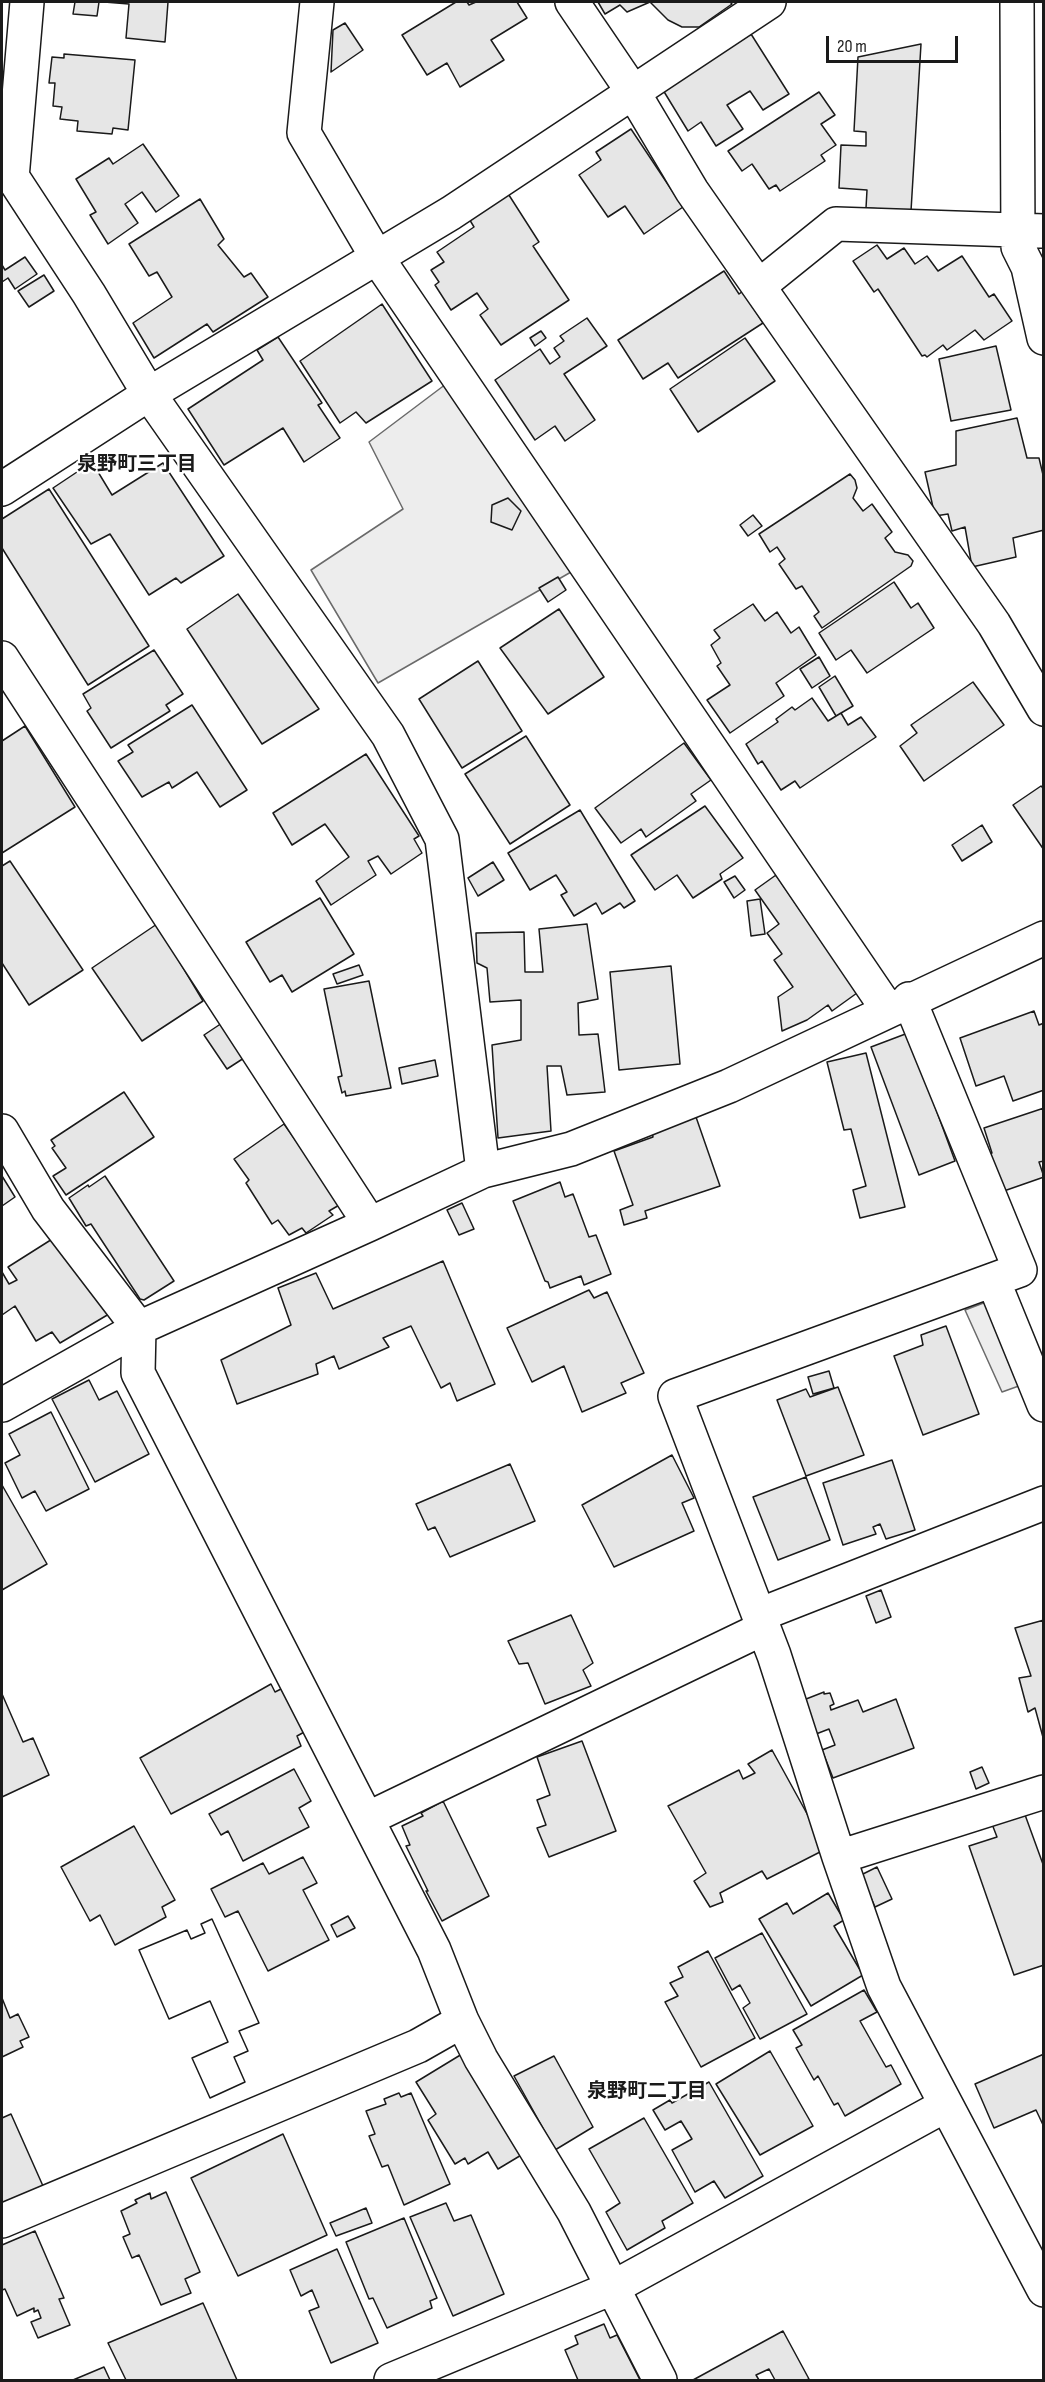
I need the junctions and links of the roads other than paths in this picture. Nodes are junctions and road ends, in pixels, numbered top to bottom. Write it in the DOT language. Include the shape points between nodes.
graph roads {
  1 [pos="27,2"];
  2 [pos="317,2"];
  3 [pos="572,2"];
  4 [pos="769,2"];
  5 [pos="1017,2"];
  6 [pos="633,92"];
  7 [pos="7,169"];
  8 [pos="1031,230"];
  9 [pos="378,259"];
  10 [pos="759,286"];
  11 [pos="1044,338"];
  12 [pos="149,394"];
  13 [pos="2,489"];
  14 [pos="2,658"];
  15 [pos="1044,709"];
  16 [pos="1044,938"];
  17 [pos="899,1005"];
  18 [pos="2,1131"];
  19 [pos="483,1171"];
  20 [pos="370,1224"];
  21 [pos="993,1280"];
  22 [pos="139,1328"];
  23 [pos="2,1405"];
  24 [pos="1044,1405"];
  25 [pos="1044,1503"];
  26 [pos="761,1622"];
  27 [pos="1044,1792"];
  28 [pos="367,1819"];
  29 [pos="839,1857"];
  30 [pos="462,2021"];
  31 [pos="946,2105"];
  32 [pos="2,2221"];
  33 [pos="612,2288"];
  34 [pos="1044,2290"];
  35 [pos="391,2380"];
  36 [pos="660,2380"];
  1 -- 7 [label="street"];
  2 -- 9 [label="street" via="304,133"];
  3 -- 6 [label="street"];
  4 -- 6 [label="street"];
  5 -- 8 [label="street"];
  6 -- 9 [label="street"];
  6 -- 10 [label="street" via="692,191"];
  7 -- 12 [label="street"];
  8 -- 10 [label="street" via="836,224"];
  8 -- 11 [label="street" via="1018,247 1028,267"];
  9 -- 12 [label="street"];
  9 -- 17 [label="street"];
  10 -- 15 [label="street" via="994,624"];
  12 -- 13 [label="street"];
  12 -- 19 [label="street" via="388,735 442,838"];
  14 -- 20 [label="street"];
  16 -- 17 [label="street"];
  17 -- 19 [label="street" via="729,1086 571,1149"];
  17 -- 21 [label="street" via="1020,1270"];
  18 -- 22 [label="street" via="48,1209"];
  19 -- 20 [label="street"];
  20 -- 22 [label="street"];
  21 -- 24 [label="street"];
  21 -- 26 [label="street" via="675,1396"];
  22 -- 23 [label="street"];
  22 -- 28 [label="street" via="138,1373"];
  25 -- 26 [label="street"];
  26 -- 28 [label="street"];
  26 -- 29 [label="street"];
  27 -- 29 [label="street"];
  28 -- 30 [label="street" via="434,1950"];
  29 -- 31 [label="street" via="884,1987"];
  30 -- 32 [label="street" via="418,2046"];
  30 -- 33 [label="street" via="481,2060 574,2212"];
  31 -- 33 [label="street"];
  31 -- 34 [label="street"];
  33 -- 35 [label="street"];
  33 -- 36 [label="street"];
}
